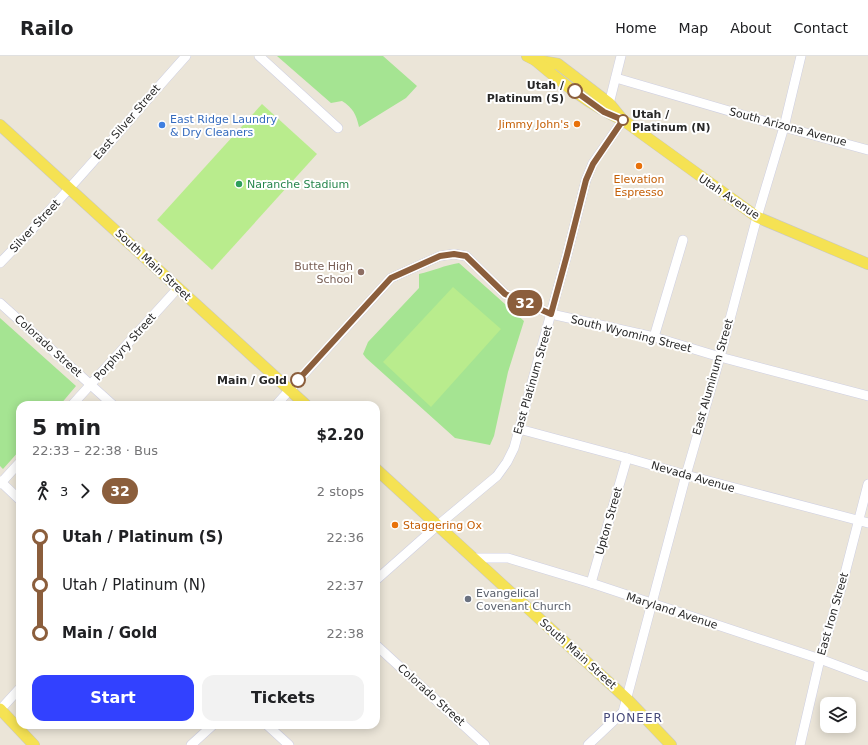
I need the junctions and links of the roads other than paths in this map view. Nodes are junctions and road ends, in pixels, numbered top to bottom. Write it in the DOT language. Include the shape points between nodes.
graph roads {
  1 [pos="186,56"];
  2 [pos="259,56"];
  3 [pos="621,56"];
  4 [pos="801,56"];
  5 [pos="531,58"];
  6 [pos="616,78"];
  7 [pos="608,108"];
  8 [pos="623,120"];
  9 [pos="0,125"];
  10 [pos="784,127"];
  11 [pos="338,128"];
  12 [pos="868,150"];
  13 [pos="69,188"];
  14 [pos="757,217"];
  15 [pos="684,240"];
  16 [pos="0,263"];
  17 [pos="868,264"];
  18 [pos="178,288"];
  19 [pos="0,304"];
  20 [pos="551,314"];
  21 [pos="654,337"];
  22 [pos="720,357"];
  23 [pos="91,384"];
  24 [pos="289,390"];
  25 [pos="868,396"];
  26 [pos="76,401"];
  27 [pos="109,401"];
  28 [pos="279,401"];
  29 [pos="301,401"];
  30 [pos="519,429"];
  31 [pos="627,458"];
  32 [pos="16,466"];
  33 [pos="380,474"];
  34 [pos="686,475"];
  35 [pos="0,483"];
  36 [pos="868,484"];
  37 [pos="16,497"];
  38 [pos="863,522"];
  39 [pos="437,526"];
  40 [pos="473,558"];
  41 [pos="380,576"];
  42 [pos="591,584"];
  43 [pos="651,604"];
  44 [pos="380,649"];
  45 [pos="820,659"];
  46 [pos="868,677"];
  47 [pos="16,692"];
  48 [pos="627,699"];
  49 [pos="0,710"];
  50 [pos="16,726"];
  51 [pos="18,729"];
  52 [pos="209,729"];
  53 [pos="271,729"];
  54 [pos="34,745"];
  55 [pos="192,745"];
  56 [pos="289,745"];
  57 [pos="485,745"];
  58 [pos="588,745"];
  59 [pos="671,745"];
  60 [pos="800,745"];
  1 -- 13 [label="street, East Silver Street"];
  2 -- 11 [label="street"];
  3 -- 6 [label="street"];
  4 -- 10 [label="street, East Aluminum Street"];
  5 -- 7 [label="main road, Utah Avenue" via="564,84"];
  5 -- 7 [label="main road, Utah Avenue" via="558,64"];
  6 -- 7 [label="street"];
  6 -- 10 [label="street, South Arizona Avenue"];
  7 -- 8 [label="main road, Utah Avenue"];
  8 -- 14 [label="main road, Utah Avenue"];
  8 -- 20 [label="street, East Platinum Street" via="593,164 586,180"];
  9 -- 13 [label="main road, South Main Street"];
  10 -- 12 [label="street, South Arizona Avenue"];
  10 -- 14 [label="street, East Aluminum Street"];
  13 -- 16 [label="street, Silver Street"];
  13 -- 18 [label="main road, South Main Street"];
  14 -- 17 [label="main road, Utah Avenue"];
  14 -- 22 [label="street, East Aluminum Street"];
  15 -- 21 [label="street"];
  18 -- 23 [label="street, Porphyry Street"];
  18 -- 24 [label="main road, South Main Street"];
  19 -- 23 [label="street, Colorado Street"];
  20 -- 21 [label="street, South Wyoming Street"];
  20 -- 24 [label="street, South Wyoming Street" via="505,294 466,256 440,256 391,278"];
  20 -- 30 [label="street, East Platinum Street"];
  21 -- 22 [label="street, South Wyoming Street"];
  22 -- 25 [label="street, South Wyoming Street"];
  22 -- 34 [label="street, East Aluminum Street"];
  23 -- 26 [label="street, Porphyry Street"];
  23 -- 27 [label="street, Colorado Street"];
  24 -- 28 [label="street, South Wyoming Street"];
  24 -- 29 [label="main road, South Main Street"];
  30 -- 31 [label="street, Nevada Avenue"];
  30 -- 39 [label="street, East Platinum Street" via="514,448 497,476"];
  31 -- 34 [label="street, Nevada Avenue"];
  31 -- 42 [label="street, Upton Street"];
  32 -- 35 [label="street"];
  33 -- 39 [label="main road, South Main Street"];
  34 -- 38 [label="street, Nevada Avenue"];
  34 -- 43 [label="street, East Aluminum Street"];
  35 -- 37 [label="street"];
  36 -- 38 [label="street, East Iron Street"];
  38 -- 45 [label="street, East Iron Street"];
  39 -- 40 [label="main road, South Main Street"];
  39 -- 41 [label="street, East Platinum Street"];
  40 -- 42 [label="street, Maryland Avenue" via="508,558"];
  40 -- 48 [label="main road, South Main Street"];
  42 -- 43 [label="street, Maryland Avenue"];
  43 -- 45 [label="street, Maryland Avenue"];
  43 -- 48 [label="street, East Aluminum Street"];
  44 -- 57 [label="street, Colorado Street"];
  45 -- 46 [label="street, Maryland Avenue"];
  45 -- 60 [label="street, East Iron Street"];
  47 -- 49 [label="street"];
  48 -- 58 [label="street, East Aluminum Street" via="623,712"];
  48 -- 59 [label="main road, South Main Street"];
  49 -- 50 [label="main road"];
  51 -- 54 [label="main road"];
  52 -- 55 [label="street"];
  53 -- 56 [label="street"];
}
